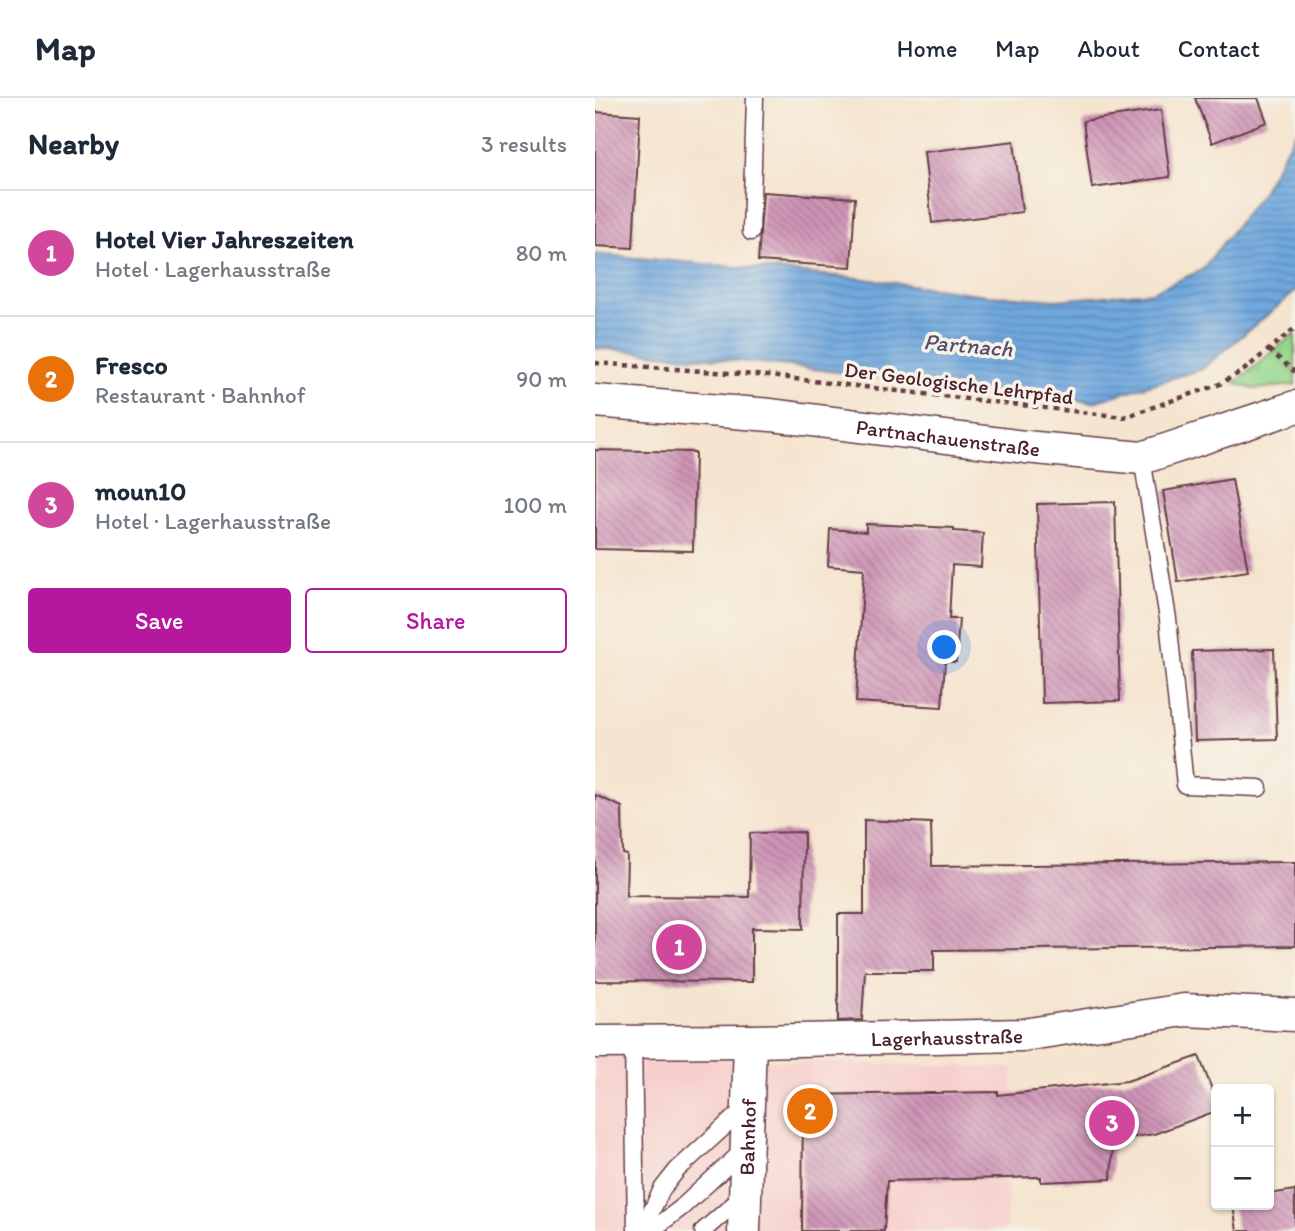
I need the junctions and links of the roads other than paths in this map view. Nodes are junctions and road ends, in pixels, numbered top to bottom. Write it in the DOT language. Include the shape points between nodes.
graph roads {
  1 [pos="755,98"];
  2 [pos="751,232"];
  3 [pos="595,401"];
  4 [pos="1295,409"];
  5 [pos="1142,458"];
  6 [pos="1259,788"];
  7 [pos="1295,1015"];
  8 [pos="633,1041"];
  9 [pos="750,1041"];
  10 [pos="595,1042"];
  11 [pos="749,1105"];
  12 [pos="748,1147"];
  13 [pos="745,1194"];
  14 [pos="636,1231"];
  15 [pos="642,1231"];
  16 [pos="651,1231"];
  17 [pos="703,1231"];
  18 [pos="744,1231"];
  1 -- 2 [label="lane"];
  3 -- 5 [label="street, Partnachauenstraße" via="771,415"];
  4 -- 5 [label="street, Partnachauenstraße"];
  5 -- 6 [label="lane" via="1168,619 1185,785"];
  7 -- 9 [label="street, Lagerhausstraße" via="1184,1010 1023,1035"];
  8 -- 9 [label="street, Lagerhausstraße"];
  8 -- 10 [label="street, Lagerhausstraße"];
  8 -- 14 [label="lane"];
  9 -- 11 [label="street, Bahnhof"];
  11 -- 12 [label="street, Bahnhof"];
  11 -- 15 [label="lane" via="677,1170 662,1189"];
  12 -- 13 [label="street, Bahnhof"];
  12 -- 16 [label="lane"];
  13 -- 17 [label="lane"];
  13 -- 18 [label="street, Bahnhof"];
}
